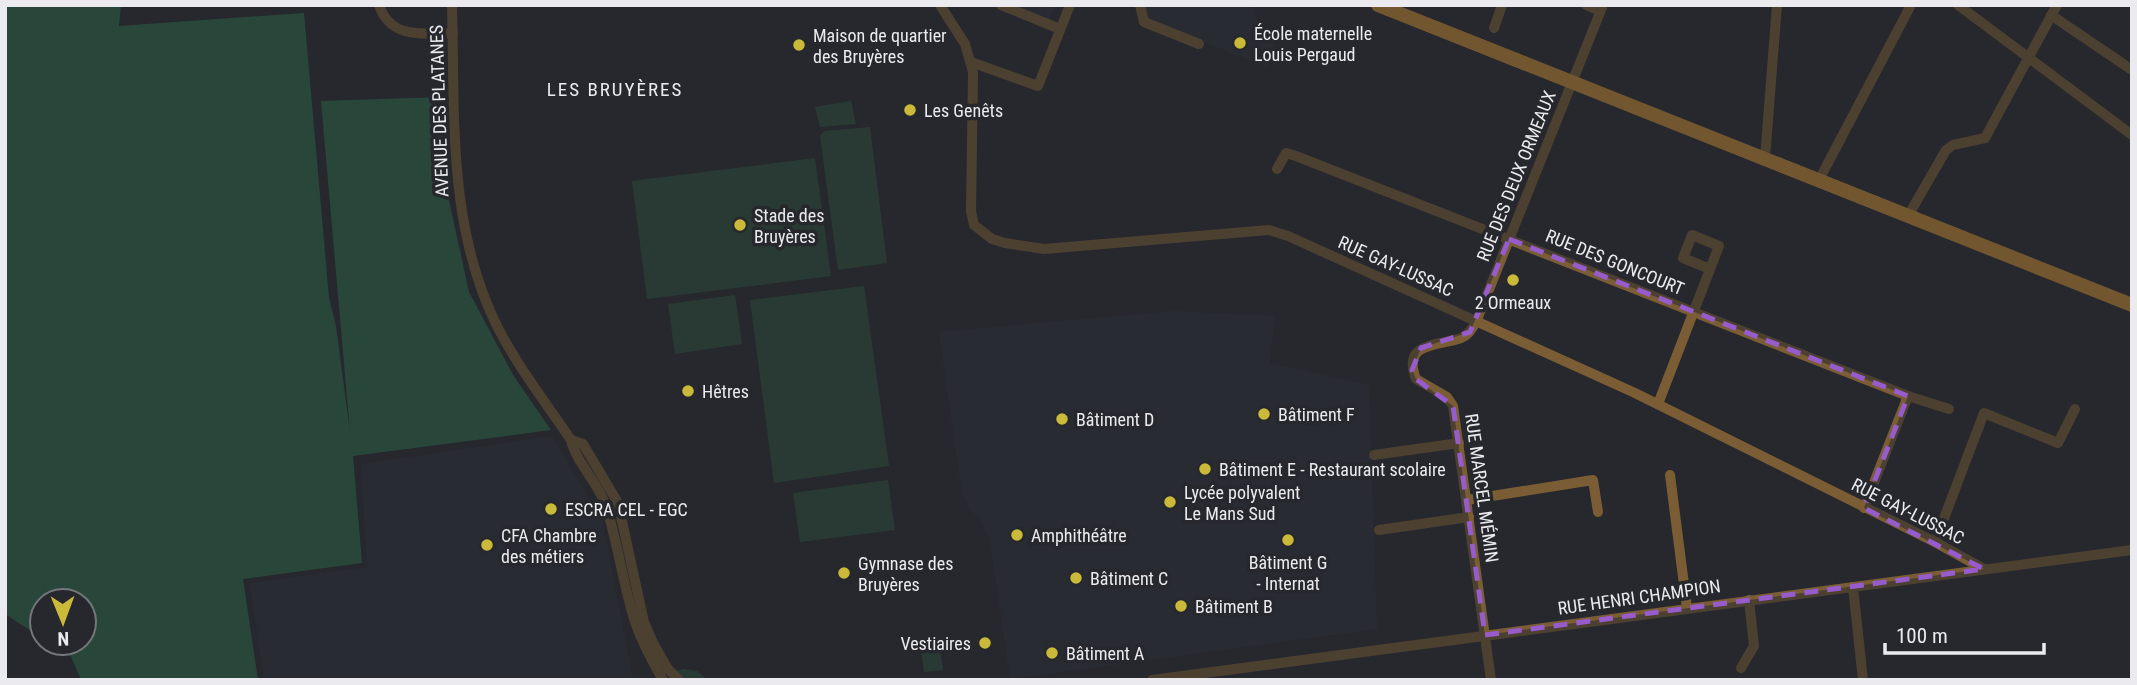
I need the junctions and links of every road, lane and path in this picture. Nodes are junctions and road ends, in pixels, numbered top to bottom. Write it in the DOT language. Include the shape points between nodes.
graph roads {
  1 [pos="379,5"];
  2 [pos="452,5"];
  3 [pos="940,5"];
  4 [pos="1002,5"];
  5 [pos="1070,5"];
  6 [pos="1140,5"];
  7 [pos="1378,5"];
  8 [pos="1502,5"];
  9 [pos="1586,5"];
  10 [pos="1777,5"];
  11 [pos="1911,5"];
  12 [pos="1958,5"];
  13 [pos="1602,8"];
  14 [pos="2054,10"];
  15 [pos="1494,28"];
  16 [pos="1060,29"];
  17 [pos="453,33"];
  18 [pos="1199,44"];
  19 [pos="2028,58"];
  20 [pos="971,62"];
  21 [pos="2132,70"];
  22 [pos="1572,82"];
  23 [pos="2132,135"];
  24 [pos="1765,158"];
  25 [pos="1277,169"];
  26 [pos="1819,180"];
  27 [pos="1909,216"];
  28 [pos="1509,239"];
  29 [pos="1710,269"];
  30 [pos="2132,305"];
  31 [pos="1694,312"];
  32 [pos="1476,321"];
  33 [pos="1908,396"];
  34 [pos="1658,404"];
  35 [pos="1949,409"];
  36 [pos="2075,409"];
  37 [pos="571,440"];
  38 [pos="1459,443"];
  39 [pos="1374,455"];
  40 [pos="1670,475"];
  41 [pos="1467,500"];
  42 [pos="1864,508"];
  43 [pos="1598,512"];
  44 [pos="1469,517"];
  45 [pos="1380,530"];
  46 [pos="1935,542"];
  47 [pos="2132,550"];
  48 [pos="1984,569"];
  49 [pos="1853,587"];
  50 [pos="1749,600"];
  51 [pos="1687,608"];
  52 [pos="1485,635"];
  53 [pos="1741,668"];
  54 [pos="663,680"];
  55 [pos="678,680"];
  56 [pos="1152,680"];
  57 [pos="1491,680"];
  58 [pos="1863,680"];
  1 -- 17 [label="street" via="383,16 400,30"];
  2 -- 17 [label="street, AVENUE DES PLATANES"];
  3 -- 20 [label="street, RUE GAY-LUSSAC"];
  4 -- 16 [label="street"];
  5 -- 16 [label="street"];
  6 -- 18 [label="street" via="1144,22"];
  7 -- 22 [label="main road"];
  8 -- 15 [label="street"];
  9 -- 13 [label="street"];
  10 -- 24 [label="street"];
  11 -- 26 [label="street"];
  12 -- 19 [label="street"];
  13 -- 22 [label="street, RUE DES DEUX ORMEAUX"];
  14 -- 19 [label="street"];
  14 -- 21 [label="street"];
  16 -- 20 [label="street" via="1038,86"];
  17 -- 37 [label="street, AVENUE DES PLATANES" via="457,187 476,274 504,338"];
  19 -- 23 [label="street"];
  19 -- 27 [label="street" via="1985,138 1946,149"];
  20 -- 32 [label="street, RUE GAY-LUSSAC" via="971,211 974,225 992,239 1044,249 1269,230"];
  22 -- 24 [label="main road"];
  22 -- 28 [label="street, RUE DES DEUX ORMEAUX"];
  24 -- 26 [label="main road"];
  25 -- 28 [label="street, RUE DES GONCOURT" via="1286,153 1296,156"];
  26 -- 27 [label="main road"];
  27 -- 30 [label="main road"];
  28 -- 31 [label="street, RUE DES GONCOURT"];
  28 -- 32 [label="street, RUE DES DEUX ORMEAUX"];
  29 -- 31 [label="street"];
  31 -- 33 [label="street, RUE DES GONCOURT"];
  31 -- 34 [label="street"];
  32 -- 34 [label="street, RUE GAY-LUSSAC"];
  32 -- 38 [label="street, RUE MARCEL MÉMIN" via="1462,338 1421,348 1413,364 1416,379 1447,397 1453,406"];
  33 -- 35 [label="street, RUE DES GONCOURT"];
  33 -- 42 [label="street"];
  34 -- 42 [label="street, RUE GAY-LUSSAC"];
  36 -- 46 [label="street" via="2058,443 1984,413"];
  37 -- 54 [label="street, AVENUE DES PLATANES" via="606,505 636,625"];
  37 -- 55 [label="street, AVENUE DES PLATANES" via="583,444 618,503 644,622"];
  38 -- 39 [label="street"];
  38 -- 41 [label="street, RUE MARCEL MÉMIN"];
  40 -- 51 [label="street"];
  41 -- 43 [label="street" via="1593,480"];
  41 -- 44 [label="street, RUE MARCEL MÉMIN"];
  42 -- 46 [label="street, RUE GAY-LUSSAC"];
  44 -- 45 [label="street"];
  44 -- 52 [label="street, RUE MARCEL MÉMIN"];
  46 -- 48 [label="street, RUE GAY-LUSSAC"];
  47 -- 48 [label="street, RUE HENRI CHAMPION"];
  48 -- 49 [label="street, RUE HENRI CHAMPION"];
  49 -- 50 [label="street, RUE HENRI CHAMPION"];
  49 -- 58 [label="street"];
  50 -- 51 [label="street, RUE HENRI CHAMPION"];
  50 -- 53 [label="street" via="1754,646"];
  51 -- 52 [label="street, RUE HENRI CHAMPION"];
  52 -- 56 [label="street, RUE HENRI CHAMPION"];
  52 -- 57 [label="street, RUE MARCEL MÉMIN"];
}
